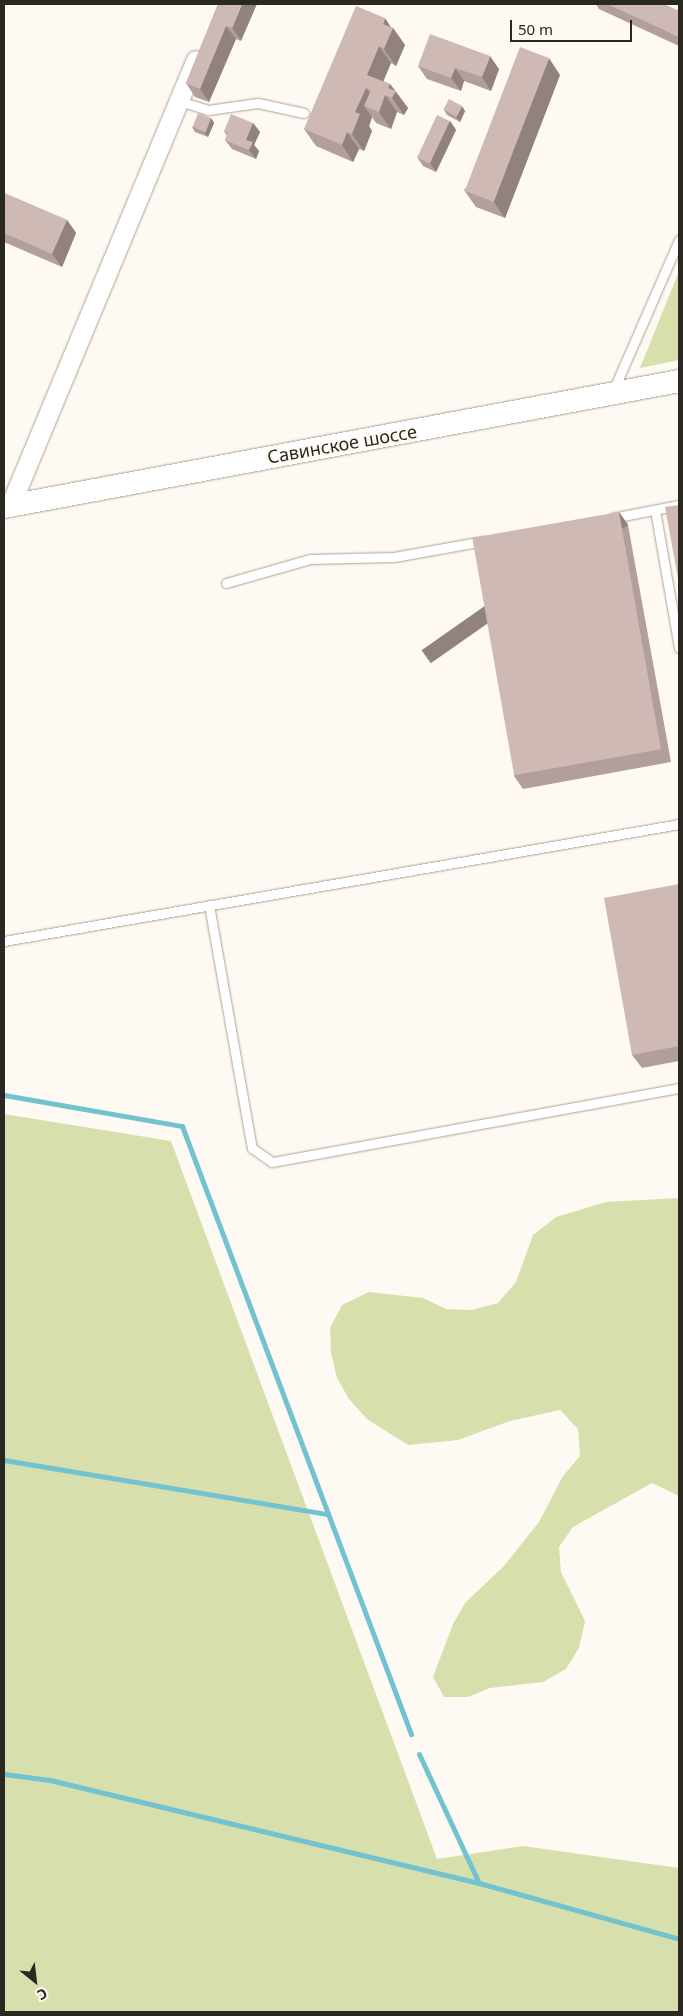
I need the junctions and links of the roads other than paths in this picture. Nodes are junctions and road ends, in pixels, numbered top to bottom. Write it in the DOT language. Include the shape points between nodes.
graph roads {
  1 [pos="205,39"];
  2 [pos="179,101"];
  3 [pos="304,113"];
  4 [pos="679,240"];
  5 [pos="679,381"];
  6 [pos="612,395"];
  7 [pos="679,505"];
  8 [pos="7,506"];
  9 [pos="655,510"];
  10 [pos="597,520"];
  11 [pos="491,540"];
  12 [pos="226,583"];
  13 [pos="679,648"];
  14 [pos="679,824"];
  15 [pos="208,905"];
  16 [pos="4,941"];
  17 [pos="679,1088"];
  1 -- 2 [label="street"];
  2 -- 3 [label="lane" via="208,110 258,103"];
  2 -- 8 [label="street"];
  4 -- 6 [label="lane"];
  5 -- 6 [label="street, Савинское шоссе"];
  6 -- 8 [label="street, Савинское шоссе"];
  7 -- 9 [label="lane"];
  9 -- 10 [label="lane"];
  9 -- 13 [label="lane"];
  11 -- 12 [label="lane" via="394,557 310,559"];
  14 -- 15 [label="lane"];
  15 -- 16 [label="lane"];
  15 -- 17 [label="lane" via="252,1148 272,1162"];
}
